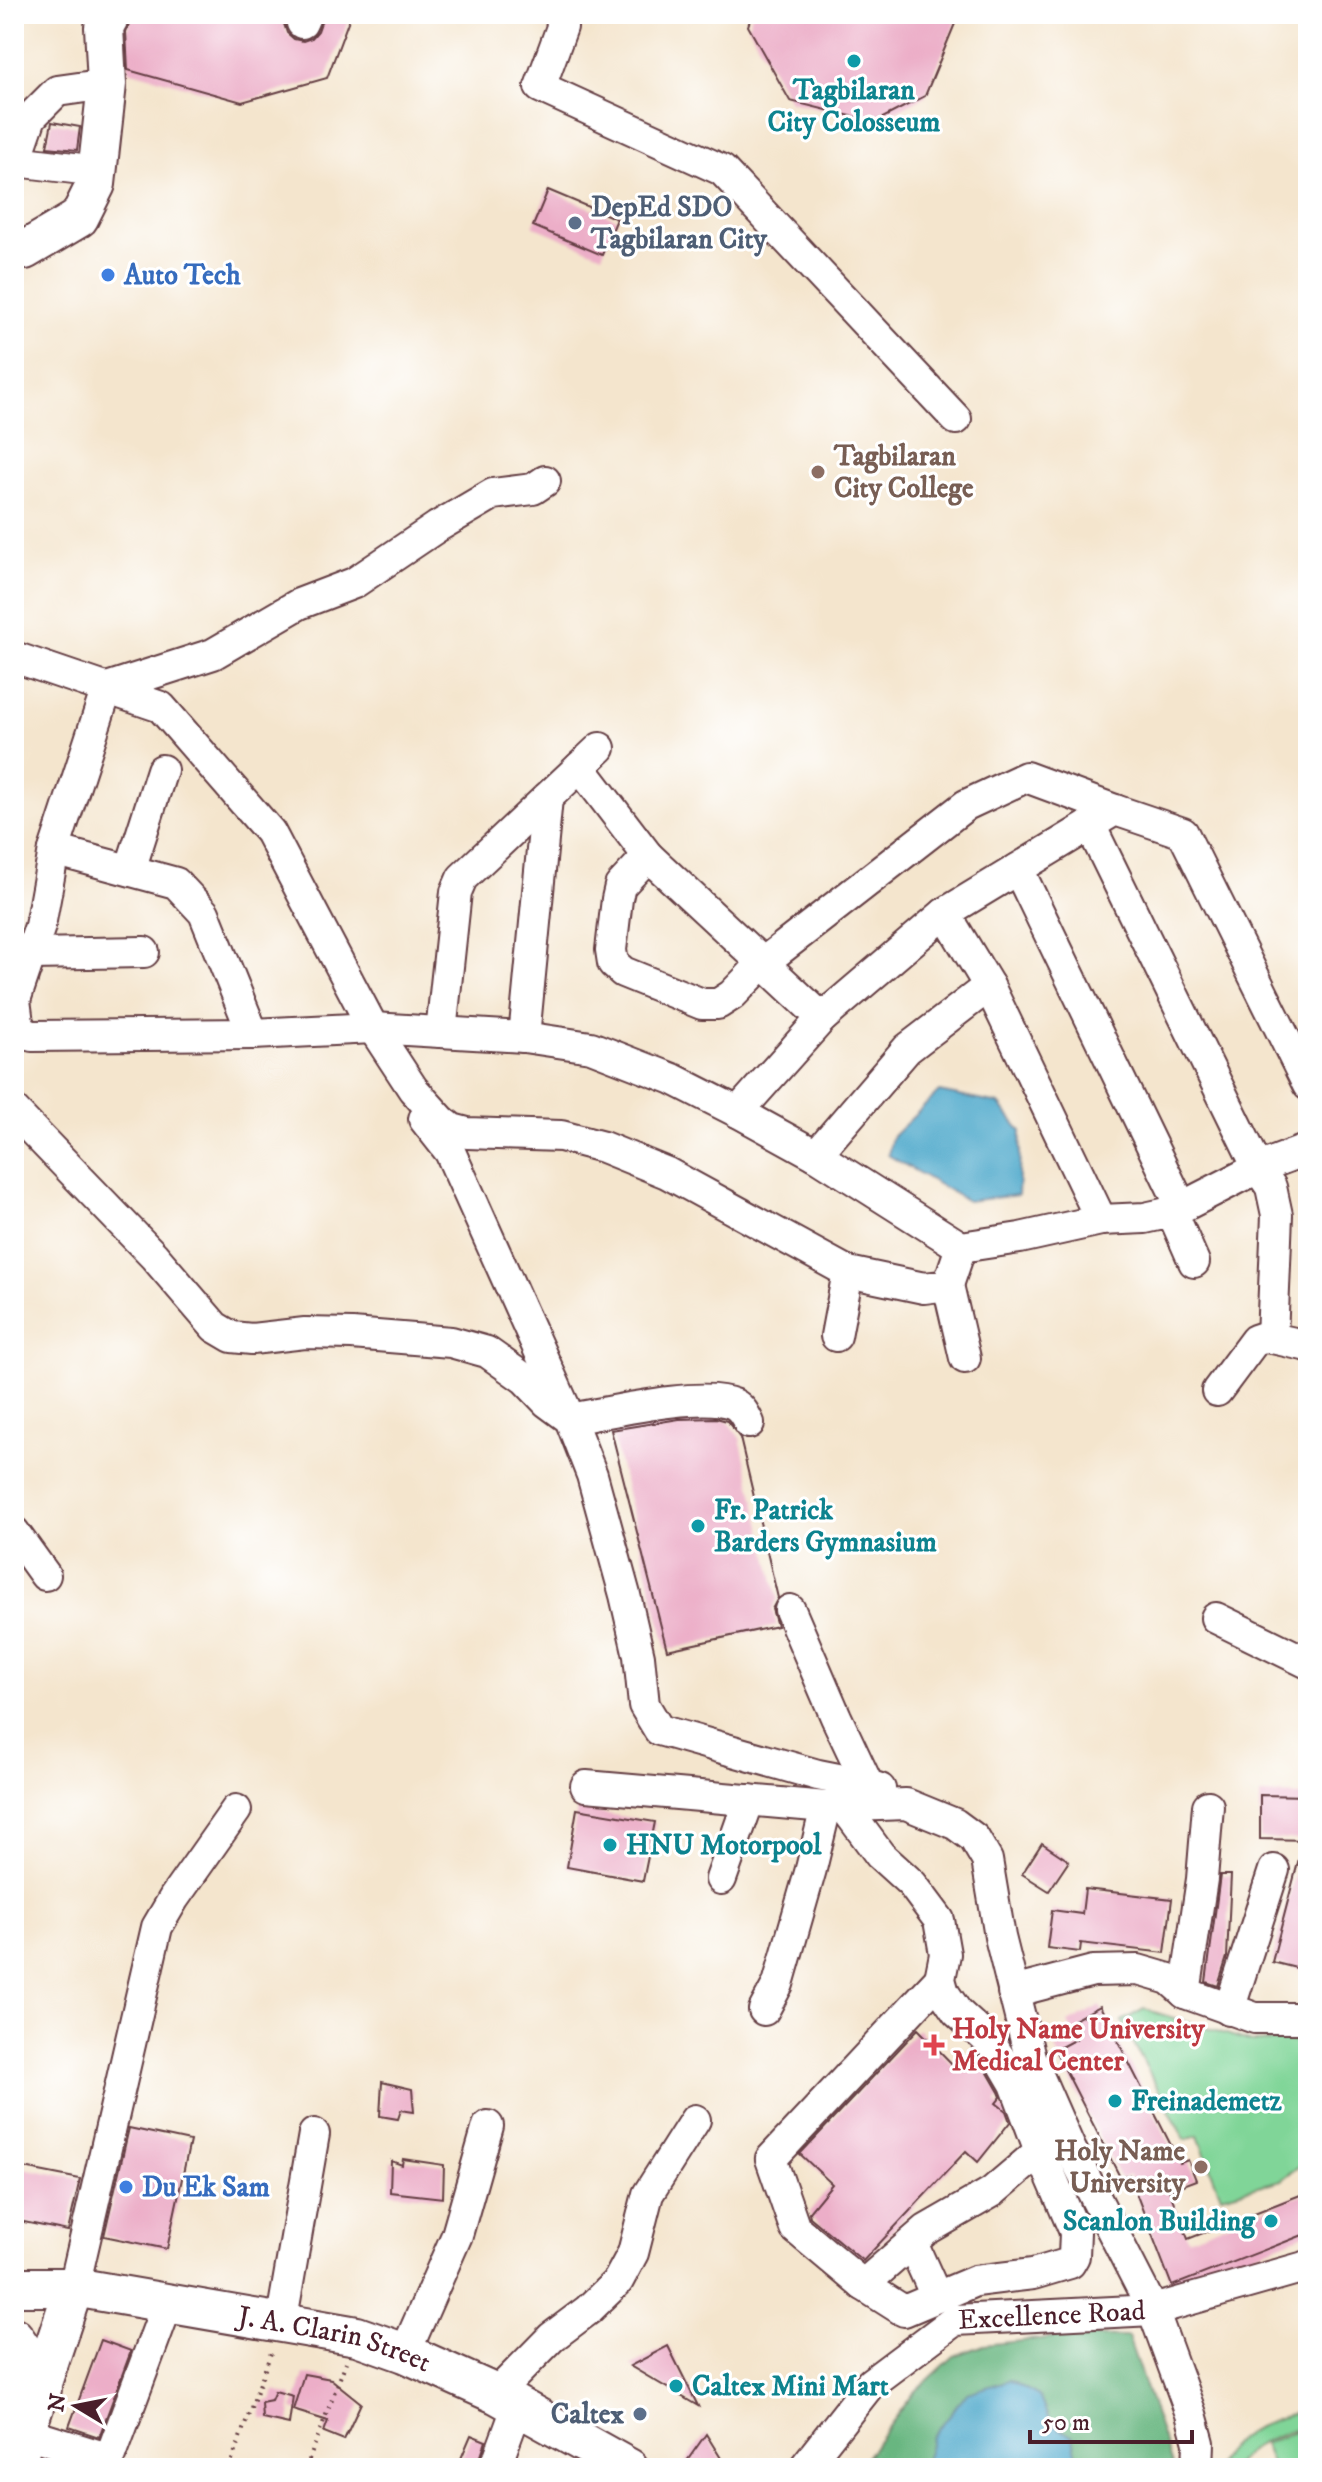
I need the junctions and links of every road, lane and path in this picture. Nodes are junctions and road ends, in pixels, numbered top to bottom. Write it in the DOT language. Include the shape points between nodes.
graph roads {
  1 [pos="111,14"];
  2 [pos="561,14"];
  3 [pos="107,84"];
  4 [pos="15,164"];
  5 [pos="98,171"];
  6 [pos="14,251"];
  7 [pos="956,419"];
  8 [pos="545,481"];
  9 [pos="14,657"];
  10 [pos="107,688"];
  11 [pos="162,770"];
  12 [pos="547,798"];
  13 [pos="1102,817"];
  14 [pos="54,850"];
  15 [pos="648,856"];
  16 [pos="1018,869"];
  17 [pos="130,870"];
  18 [pos="945,913"];
  19 [pos="144,952"];
  20 [pos="31,954"];
  21 [pos="764,962"];
  22 [pos="989,986"];
  23 [pos="822,1018"];
  24 [pos="373,1028"];
  25 [pos="441,1032"];
  26 [pos="253,1034"];
  27 [pos="524,1037"];
  28 [pos="1308,1085"];
  29 [pos="413,1089"];
  30 [pos="14,1111"];
  31 [pos="738,1112"];
  32 [pos="1308,1149"];
  33 [pos="816,1155"];
  34 [pos="1258,1168"];
  35 [pos="1176,1209"];
  36 [pos="1101,1220"];
  37 [pos="961,1247"];
  38 [pos="1194,1262"];
  39 [pos="848,1272"];
  40 [pos="948,1285"];
  41 [pos="836,1336"];
  42 [pos="1263,1339"];
  43 [pos="1308,1346"];
  44 [pos="965,1358"];
  45 [pos="1254,1383"];
  46 [pos="1217,1391"];
  47 [pos="570,1419"];
  48 [pos="749,1423"];
  49 [pos="14,1532"];
  50 [pos="45,1575"];
  51 [pos="790,1610"];
  52 [pos="1216,1618"];
  53 [pos="1308,1663"];
  54 [pos="868,1785"];
  55 [pos="586,1786"];
  56 [pos="749,1800"];
  57 [pos="906,1804"];
  58 [pos="835,1806"];
  59 [pos="1208,1806"];
  60 [pos="236,1810"];
  61 [pos="1274,1870"];
  62 [pos="721,1879"];
  63 [pos="940,1979"];
  64 [pos="1013,1992"];
  65 [pos="1185,1993"];
  66 [pos="764,2010"];
  67 [pos="1229,2010"];
  68 [pos="1308,2018"];
  69 [pos="695,2120"];
  70 [pos="488,2126"];
  71 [pos="314,2134"];
  72 [pos="1055,2149"];
  73 [pos="912,2243"];
  74 [pos="1308,2266"];
  75 [pos="863,2285"];
  76 [pos="14,2287"];
  77 [pos="74,2287"];
  78 [pos="936,2296"];
  79 [pos="168,2302"];
  80 [pos="1153,2310"];
  81 [pos="904,2311"];
  82 [pos="281,2324"];
  83 [pos="934,2335"];
  84 [pos="357,2336"];
  85 [pos="14,2337"];
  86 [pos="405,2353"];
  87 [pos="42,2389"];
  88 [pos="506,2401"];
  89 [pos="20,2450"];
  90 [pos="229,2468"];
  91 [pos="306,2468"];
  92 [pos="495,2468"];
  93 [pos="629,2468"];
  94 [pos="804,2468"];
  95 [pos="1198,2468"];
  1 -- 3 [label="main road" via="104,27"];
  2 -- 7 [label="street" via="562,27 540,87 722,170"];
  3 -- 4 [label="street" via="57,91 31,117"];
  3 -- 5 [label="main road"];
  4 -- 5 [label="street"];
  5 -- 6 [label="main road" via="79,218 25,250"];
  8 -- 10 [label="street" via="533,489 493,494 354,583 299,604 213,654"];
  9 -- 10 [label="street"];
  10 -- 14 [label="street"];
  10 -- 24 [label="street" via="161,707 270,832"];
  11 -- 17 [label="street"];
  12 -- 15 [label="street" via="590,758"];
  12 -- 25 [label="street" via="462,878 456,892"];
  12 -- 27 [label="street"];
  13 -- 16 [label="street"];
  13 -- 21 [label="street" via="1026,777 966,805"];
  13 -- 28 [label="street" via="1183,833"];
  13 -- 34 [label="street"];
  14 -- 17 [label="street"];
  14 -- 20 [label="street"];
  15 -- 21 [label="street"];
  15 -- 21 [label="street" via="620,886 613,963 702,1004 718,1004"];
  16 -- 18 [label="street"];
  16 -- 35 [label="street"];
  17 -- 26 [label="street" via="176,883 204,913"];
  18 -- 22 [label="street"];
  18 -- 23 [label="street"];
  19 -- 20 [label="street"];
  20 -- 26 [label="street" via="15,1000 18,1023 32,1036"];
  21 -- 23 [label="street"];
  22 -- 33 [label="street" via="907,1049"];
  22 -- 36 [label="street"];
  23 -- 31 [label="street"];
  24 -- 25 [label="street"];
  24 -- 26 [label="street"];
  24 -- 29 [label="street"];
  25 -- 27 [label="street"];
  27 -- 31 [label="street" via="591,1047"];
  29 -- 39 [label="street" via="452,1129 561,1136 603,1147 667,1173"];
  29 -- 47 [label="street" via="416,1108 450,1152"];
  30 -- 47 [label="street" via="215,1327 232,1337 352,1334 451,1342 487,1352"];
  31 -- 33 [label="street"];
  32 -- 34 [label="street"];
  33 -- 37 [label="street"];
  34 -- 35 [label="street"];
  34 -- 42 [label="street" via="1271,1187 1277,1215"];
  35 -- 36 [label="street" via="1145,1218"];
  35 -- 38 [label="street"];
  36 -- 37 [label="street"];
  37 -- 40 [label="street"];
  39 -- 40 [label="street" via="924,1288"];
  39 -- 41 [label="street"];
  40 -- 44 [label="street"];
  42 -- 43 [label="street"];
  42 -- 45 [label="street"];
  42 -- 46 [label="street"];
  47 -- 48 [label="street" via="687,1401 723,1401 742,1409"];
  47 -- 54 [label="street" via="592,1475 625,1595 644,1705 659,1730"];
  49 -- 50 [label="street"];
  51 -- 54 [label="street"];
  52 -- 53 [label="street"];
  54 -- 57 [label="street"];
  55 -- 56 [label="street"];
  56 -- 58 [label="street"];
  56 -- 62 [label="street"];
  57 -- 58 [label="street"];
  57 -- 64 [label="street" via="955,1824 974,1838 987,1860"];
  58 -- 63 [label="street" via="912,1884 939,1920 945,1954"];
  58 -- 66 [label="street" via="778,1984"];
  59 -- 65 [label="street"];
  60 -- 77 [label="street" via="157,1927"];
  61 -- 67 [label="street"];
  63 -- 72 [label="street" via="957,2012 991,2043"];
  63 -- 75 [label="street" via="771,2159 795,2228"];
  64 -- 65 [label="street" via="1093,1971 1138,1970 1169,1979"];
  64 -- 72 [label="street"];
  65 -- 67 [label="street"];
  67 -- 68 [label="street" via="1255,2018"];
  69 -- 88 [label="street" via="648,2194 633,2253 618,2281 552,2337"];
  70 -- 86 [label="street" via="457,2235"];
  71 -- 82 [label="street"];
  72 -- 73 [label="street"];
  72 -- 78 [label="street" via="1075,2232 1070,2263 975,2281"];
  72 -- 80 [label="street"];
  73 -- 75 [label="street"];
  73 -- 78 [label="street"];
  74 -- 80 [label="street, Excellence Road"];
  75 -- 81 [label="street"];
  76 -- 77 [label="main road, J. A. Clarin Street"];
  77 -- 79 [label="main road, J. A. Clarin Street"];
  77 -- 87 [label="main road"];
  78 -- 81 [label="street"];
  79 -- 82 [label="main road, J. A. Clarin Street"];
  79 -- 89 [label="street" via="111,2455"];
  80 -- 83 [label="street, Excellence Road" via="955,2320"];
  80 -- 95 [label="street" via="1191,2414 1199,2443"];
  81 -- 83 [label="street"];
  82 -- 84 [label="main road, J. A. Clarin Street"];
  82 -- 90 [label="path"];
  83 -- 94 [label="street, Excellence Road" via="871,2383"];
  84 -- 86 [label="main road, J. A. Clarin Street"];
  84 -- 91 [label="path"];
  85 -- 87 [label="main road"];
  86 -- 88 [label="main road, J. A. Clarin Street"];
  87 -- 89 [label="main road"];
  88 -- 92 [label="street"];
  88 -- 93 [label="main road, J. A. Clarin Street"];
}
